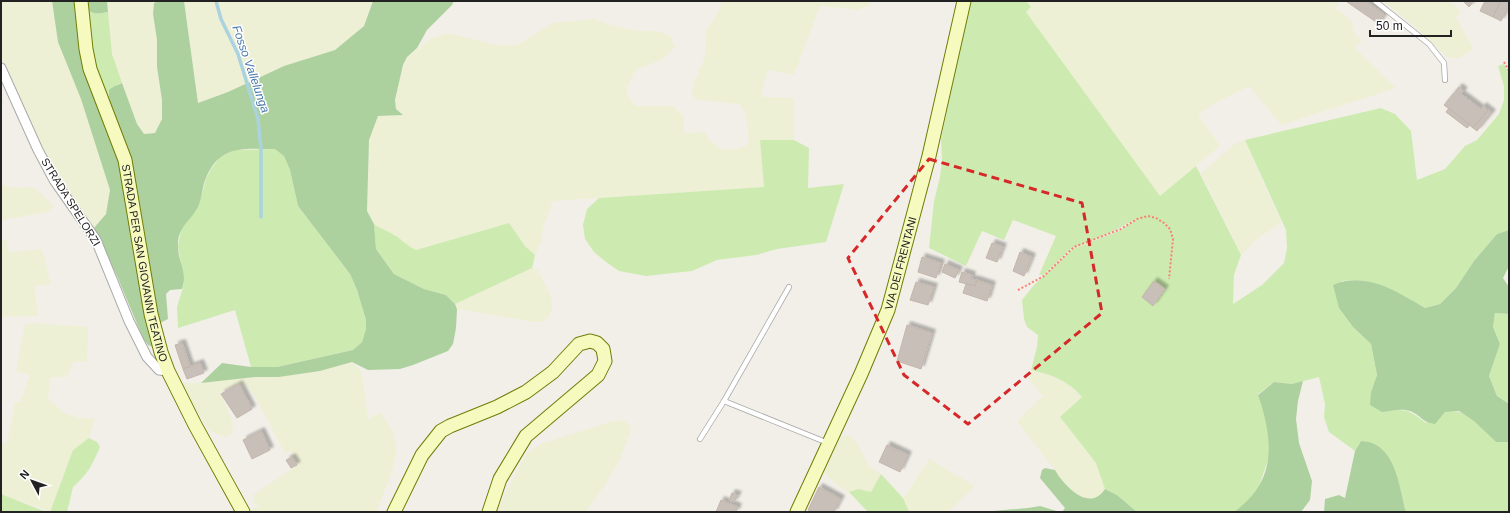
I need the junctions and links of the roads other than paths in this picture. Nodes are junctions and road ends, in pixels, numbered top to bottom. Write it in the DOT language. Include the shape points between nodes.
graph roads {
  1 [pos="81,1"];
  2 [pos="964,1"];
  3 [pos="1375,1"];
  4 [pos="1,68"];
  5 [pos="1445,80"];
  6 [pos="789,287"];
  7 [pos="168,372"];
  8 [pos="724,401"];
  9 [pos="700,439"];
  10 [pos="828,443"];
  11 [pos="243,512"];
  12 [pos="394,512"];
  13 [pos="489,512"];
  14 [pos="797,512"];
  1 -- 7 [label="street, STRADA PER SAN GIOVANNI TEATINO" via="89,65 125,160 151,314"];
  2 -- 10 [label="street, VIA DEI FRENTANI" via="929,156 888,310 862,374"];
  3 -- 5 [label="lane" via="1428,44 1444,63"];
  4 -- 7 [label="street, STRADA SPELORZI" via="54,180 96,240 147,357 159,370"];
  6 -- 8 [label="lane"];
  7 -- 11 [label="street, STRADA PER SAN GIOVANNI TEATINO"];
  8 -- 9 [label="lane"];
  8 -- 10 [label="lane"];
  10 -- 14 [label="street, VIA DEI FRENTANI"];
  12 -- 13 [label="street" via="422,455 441,431 526,392 553,372 579,344 590,341 597,343 603,349 606,361 598,375 526,436 500,479"];
}
